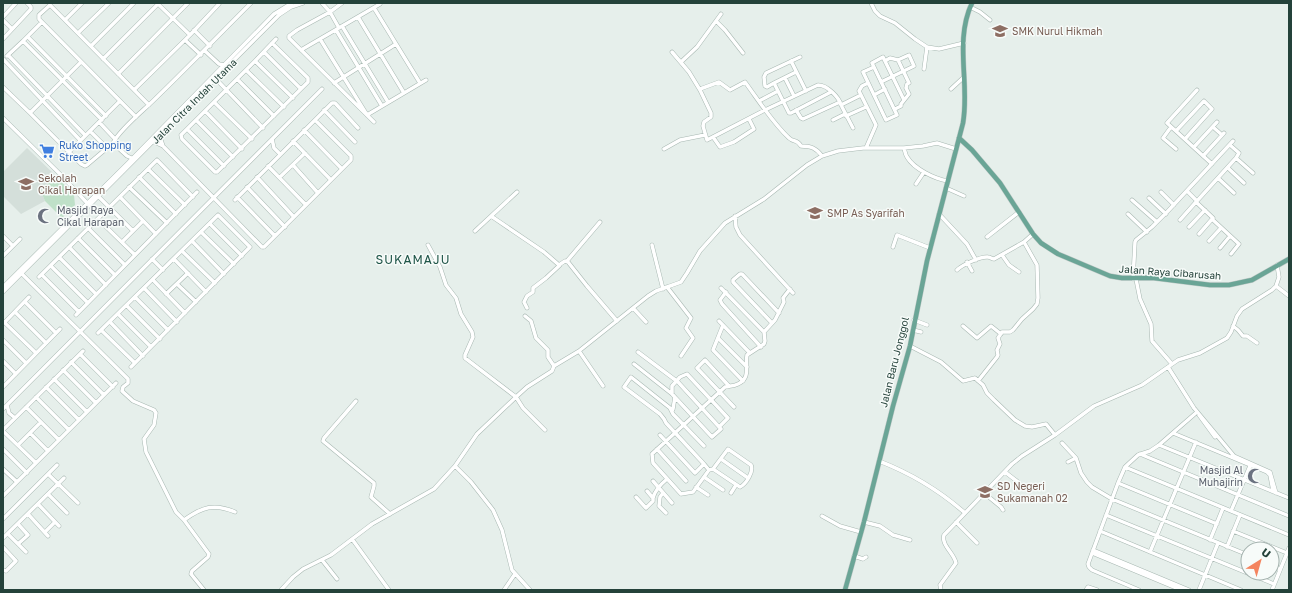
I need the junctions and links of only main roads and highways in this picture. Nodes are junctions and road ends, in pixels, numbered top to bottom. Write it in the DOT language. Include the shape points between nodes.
graph roads {
  1 [pos="971,5"];
  2 [pos="959,138"];
  3 [pos="1289,259"];
  4 [pos="845,590"];
  1 -- 2 [label="main road, Jalan Baru Jonggol" via="966,20 964,43 966,109"];
  2 -- 3 [label="main road, Jalan Raya Cibarusah" via="990,171 1041,243 1058,254 1114,277 1230,285 1252,280"];
  2 -- 4 [label="main road, Jalan Baru Jonggol" via="930,248 910,346"];
}
